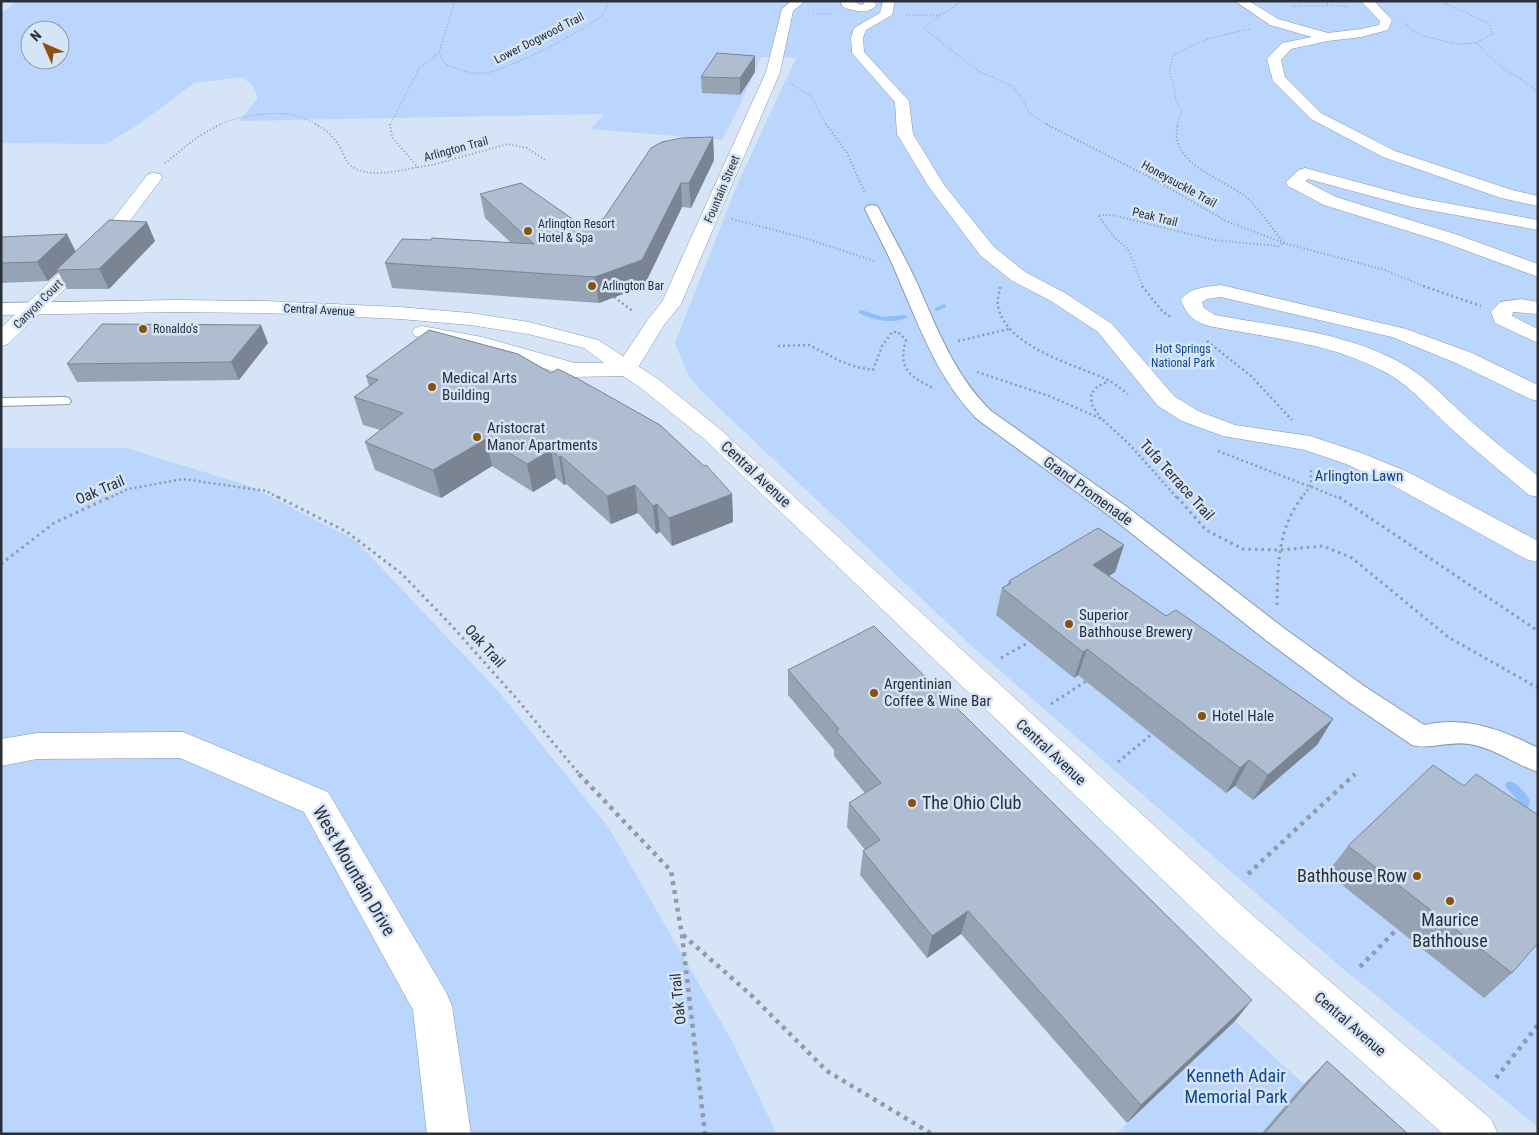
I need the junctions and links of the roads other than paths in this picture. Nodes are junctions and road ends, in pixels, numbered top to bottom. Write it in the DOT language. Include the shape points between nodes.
graph roads {
  1 [pos="798,1"];
  2 [pos="846,1"];
  3 [pos="868,1"];
  4 [pos="889,1"];
  5 [pos="1241,1"];
  6 [pos="1371,4"];
  7 [pos="1328,36"];
  8 [pos="154,178"];
  9 [pos="1538,201"];
  10 [pos="872,209"];
  11 [pos="1538,225"];
  12 [pos="1538,271"];
  13 [pos="34,308"];
  14 [pos="1538,308"];
  15 [pos="1,309"];
  16 [pos="10,323"];
  17 [pos="1538,337"];
  18 [pos="1,340"];
  19 [pos="626,369"];
  20 [pos="1538,394"];
  21 [pos="66,401"];
  22 [pos="1,402"];
  23 [pos="1538,489"];
  24 [pos="1538,553"];
  25 [pos="1,753"];
  26 [pos="1538,762"];
  27 [pos="449,1134"];
  28 [pos="1476,1134"];
  1 -- 19 [label="street, Fountain Street" via="788,9 772,72 671,304"];
  2 -- 3 [label="street" via="847,5 861,9 870,6"];
  4 -- 24 [label="street" via="886,16 860,28 858,53 902,100 905,134 938,187 987,251 1018,276 1105,328 1166,401 1190,416 1231,431 1310,443 1355,459 1401,479"];
  5 -- 7 [label="street" via="1274,22"];
  6 -- 7 [label="street" via="1386,20 1384,27"];
  7 -- 9 [label="street" via="1287,46 1274,59 1278,78 1316,116 1389,154"];
  8 -- 13 [label="street, Canyon Court" via="110,235"];
  10 -- 26 [label="street, Grand Promenade" via="950,373 970,401 999,427 1119,512 1276,635 1421,737 1450,731 1480,735 1500,741"];
  11 -- 12 [label="street" via="1412,202 1305,173 1294,182 1330,201 1449,238"];
  13 -- 15 [label="street, Central Avenue"];
  13 -- 16 [label="street, Canyon Court"];
  13 -- 19 [label="street, Central Avenue" via="265,307 470,319 529,328 592,344"];
  14 -- 17 [label="street" via="1507,306 1501,312 1502,319"];
  16 -- 18 [label="street, Canyon Court"];
  16 -- 19 [label="street, Central Avenue" via="203,321 372,328 429,333 482,343 573,370"];
  19 -- 28 [label="street, Central Avenue" via="650,384 712,434 1229,919"];
  20 -- 23 [label="street" via="1436,346 1361,323 1221,291 1201,294 1191,300 1195,311 1209,320 1318,339 1390,365 1423,387 1461,425"];
  21 -- 22 [label="lane"];
  25 -- 27 [label="street, West Mountain Drive" via="38,746 183,744 316,802 432,1006"];
}
